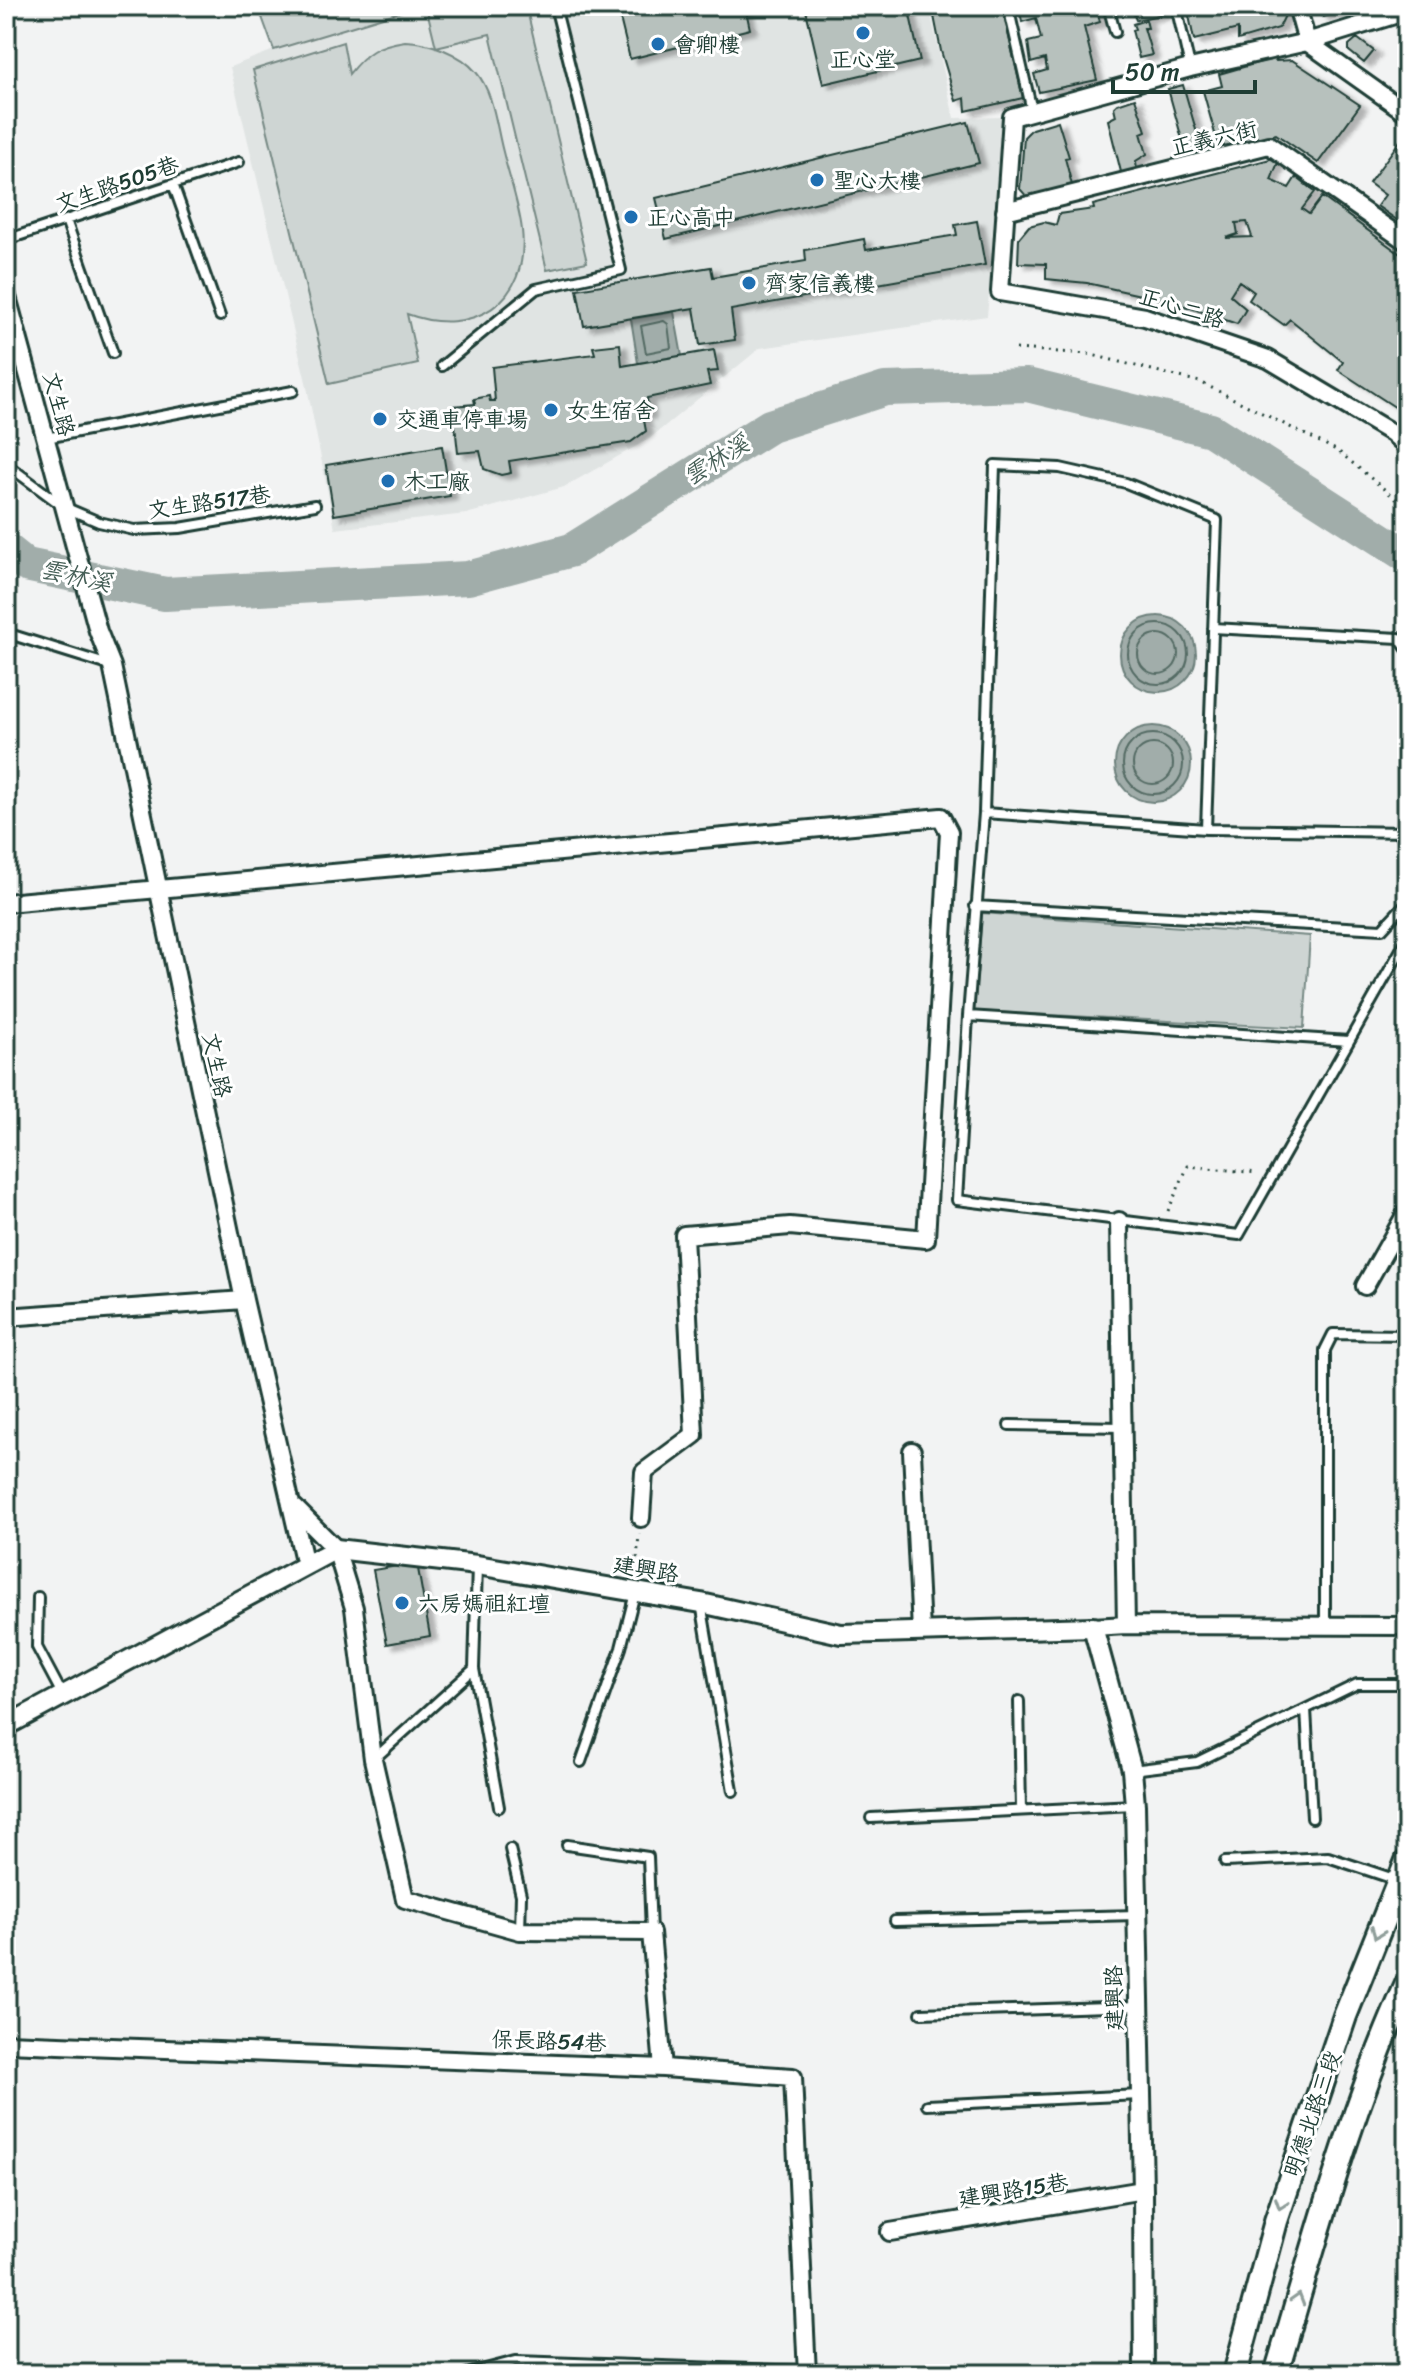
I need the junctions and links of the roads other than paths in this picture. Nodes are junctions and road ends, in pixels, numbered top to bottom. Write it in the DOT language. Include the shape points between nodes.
graph roads {
  1 [pos="555,6"];
  2 [pos="1008,6"];
  3 [pos="1108,6"];
  4 [pos="1176,6"];
  5 [pos="1297,6"];
  6 [pos="1407,11"];
  7 [pos="1115,32"];
  8 [pos="1307,42"];
  9 [pos="1190,68"];
  10 [pos="1032,111"];
  11 [pos="1407,113"];
  12 [pos="239,162"];
  13 [pos="173,184"];
  14 [pos="1005,211"];
  15 [pos="66,220"];
  16 [pos="6,240"];
  17 [pos="1407,242"];
  18 [pos="6,293"];
  19 [pos="220,316"];
  20 [pos="113,353"];
  21 [pos="442,366"];
  22 [pos="293,391"];
  23 [pos="46,438"];
  24 [pos="1407,446"];
  25 [pos="6,464"];
  26 [pos="315,505"];
  27 [pos="64,507"];
  28 [pos="1213,628"];
  29 [pos="6,633"];
  30 [pos="1407,649"];
  31 [pos="112,666"];
  32 [pos="984,813"];
  33 [pos="1206,829"];
  34 [pos="1407,832"];
  35 [pos="158,889"];
  36 [pos="1407,902"];
  37 [pos="6,903"];
  38 [pos="975,906"];
  39 [pos="1407,939"];
  40 [pos="968,1016"];
  41 [pos="1349,1041"];
  42 [pos="1407,1212"];
  43 [pos="1119,1221"];
  44 [pos="1365,1286"];
  45 [pos="244,1300"];
  46 [pos="6,1317"];
  47 [pos="1407,1335"];
  48 [pos="1009,1425"];
  49 [pos="1122,1427"];
  50 [pos="912,1451"];
  51 [pos="294,1508"];
  52 [pos="641,1518"];
  53 [pos="336,1549"];
  54 [pos="305,1565"];
  55 [pos="477,1565"];
  56 [pos="635,1593"];
  57 [pos="38,1597"];
  58 [pos="701,1603"];
  59 [pos="1126,1625"];
  60 [pos="1325,1625"];
  61 [pos="1407,1626"];
  62 [pos="1093,1627"];
  63 [pos="921,1631"];
  64 [pos="474,1669"];
  65 [pos="1407,1684"];
  66 [pos="62,1696"];
  67 [pos="1019,1701"];
  68 [pos="1306,1709"];
  69 [pos="6,1726"];
  70 [pos="373,1759"];
  71 [pos="581,1762"];
  72 [pos="1132,1770"];
  73 [pos="733,1791"];
  74 [pos="1135,1805"];
  75 [pos="499,1807"];
  76 [pos="1021,1810"];
  77 [pos="871,1818"];
  78 [pos="1312,1818"];
  79 [pos="567,1845"];
  80 [pos="510,1849"];
  81 [pos="1225,1862"];
  82 [pos="1402,1870"];
  83 [pos="1137,1915"];
  84 [pos="895,1921"];
  85 [pos="520,1931"];
  86 [pos="651,1932"];
  87 [pos="1407,1984"];
  88 [pos="1139,2006"];
  89 [pos="921,2013"];
  90 [pos="6,2043"];
  91 [pos="663,2068"];
  92 [pos="1140,2095"];
  93 [pos="927,2105"];
  94 [pos="1143,2190"];
  95 [pos="890,2232"];
  96 [pos="807,2372"];
  97 [pos="466,2374"];
  98 [pos="1144,2374"];
  99 [pos="1235,2374"];
  100 [pos="1276,2374"];
  1 -- 21 [label="lane" via="621,270 536,289"];
  2 -- 10 [label="lane"];
  3 -- 7 [label="lane"];
  4 -- 9 [label="lane"];
  5 -- 8 [label="street"];
  6 -- 8 [label="street"];
  8 -- 9 [label="street"];
  8 -- 11 [label="street"];
  9 -- 10 [label="street"];
  10 -- 14 [label="street" via="1012,117"];
  12 -- 13 [label="lane, 文生路505巷"];
  13 -- 15 [label="lane, 文生路505巷"];
  13 -- 19 [label="lane"];
  14 -- 17 [label="street, 正義六街" via="1269,145"];
  14 -- 24 [label="street, 正心二路" via="1000,292 1145,317 1268,359"];
  15 -- 16 [label="lane, 文生路505巷"];
  15 -- 20 [label="lane"];
  18 -- 23 [label="street, 文生路"];
  22 -- 23 [label="lane"];
  23 -- 27 [label="street, 文生路"];
  25 -- 27 [label="lane, 文生路517巷"];
  26 -- 27 [label="lane, 文生路517巷" via="180,528 134,530"];
  27 -- 31 [label="street, 文生路"];
  28 -- 30 [label="lane" via="1399,638"];
  28 -- 32 [label="lane" via="1217,520 1126,483 1060,468 995,465"];
  28 -- 33 [label="lane"];
  29 -- 31 [label="lane"];
  31 -- 35 [label="street, 文生路"];
  32 -- 33 [label="lane"];
  32 -- 38 [label="lane"];
  33 -- 34 [label="lane"];
  35 -- 37 [label="street"];
  35 -- 45 [label="street, 文生路"];
  35 -- 52 [label="street" via="941,817 949,832 926,1239 790,1226 684,1235 694,1435 644,1472"];
  36 -- 38 [label="lane" via="1382,929"];
  38 -- 40 [label="lane"];
  39 -- 41 [label="lane"];
  40 -- 41 [label="lane"];
  40 -- 43 [label="lane" via="957,1200"];
  41 -- 43 [label="lane" via="1239,1235"];
  42 -- 44 [label="street"];
  43 -- 49 [label="street"];
  45 -- 46 [label="street"];
  45 -- 51 [label="street, 文生路"];
  47 -- 60 [label="lane" via="1333,1334 1325,1350"];
  48 -- 49 [label="lane"];
  49 -- 59 [label="street"];
  50 -- 63 [label="street"];
  51 -- 53 [label="street"];
  51 -- 54 [label="street, 文生路"];
  53 -- 54 [label="street"];
  53 -- 55 [label="street, 建興路"];
  53 -- 70 [label="street" via="354,1608"];
  54 -- 66 [label="street"];
  55 -- 56 [label="street, 建興路"];
  55 -- 64 [label="lane"];
  56 -- 58 [label="street, 建興路"];
  56 -- 71 [label="lane"];
  57 -- 66 [label="lane" via="37,1647"];
  58 -- 63 [label="street, 建興路" via="841,1634"];
  58 -- 73 [label="lane"];
  59 -- 60 [label="street, 建興路"];
  59 -- 62 [label="street, 建興路"];
  60 -- 61 [label="street, 建興路"];
  62 -- 63 [label="street, 建興路"];
  62 -- 72 [label="street, 建興路"];
  64 -- 70 [label="lane"];
  64 -- 75 [label="lane"];
  65 -- 68 [label="lane" via="1357,1684"];
  66 -- 69 [label="street"];
  67 -- 76 [label="lane"];
  68 -- 72 [label="lane" via="1197,1762"];
  68 -- 78 [label="lane"];
  70 -- 85 [label="street" via="405,1899"];
  72 -- 74 [label="street, 建興路"];
  74 -- 76 [label="lane"];
  74 -- 83 [label="street, 建興路"];
  76 -- 77 [label="lane"];
  79 -- 86 [label="lane" via="648,1857"];
  80 -- 85 [label="lane" via="521,1895"];
  81 -- 82 [label="lane" via="1328,1857"];
  82 -- 99 [label="main road, 明德北路三段, one-way" via="1345,2016 1276,2221"];
  83 -- 84 [label="lane"];
  83 -- 88 [label="street, 建興路"];
  85 -- 86 [label="street"];
  86 -- 91 [label="street"];
  100 -- 87 [label="main road, 明德北路三段, one-way" via="1333,2181"];
  88 -- 89 [label="lane"];
  88 -- 92 [label="street, 建興路"];
  90 -- 91 [label="street, 保長路54巷"];
  91 -- 96 [label="street, 保長路54巷" via="793,2077"];
  92 -- 93 [label="lane"];
  92 -- 94 [label="street, 建興路"];
  94 -- 95 [label="street, 建興路15巷"];
  94 -- 98 [label="street, 建興路"];
  96 -- 97 [label="lane" via="516,2361"];
}
